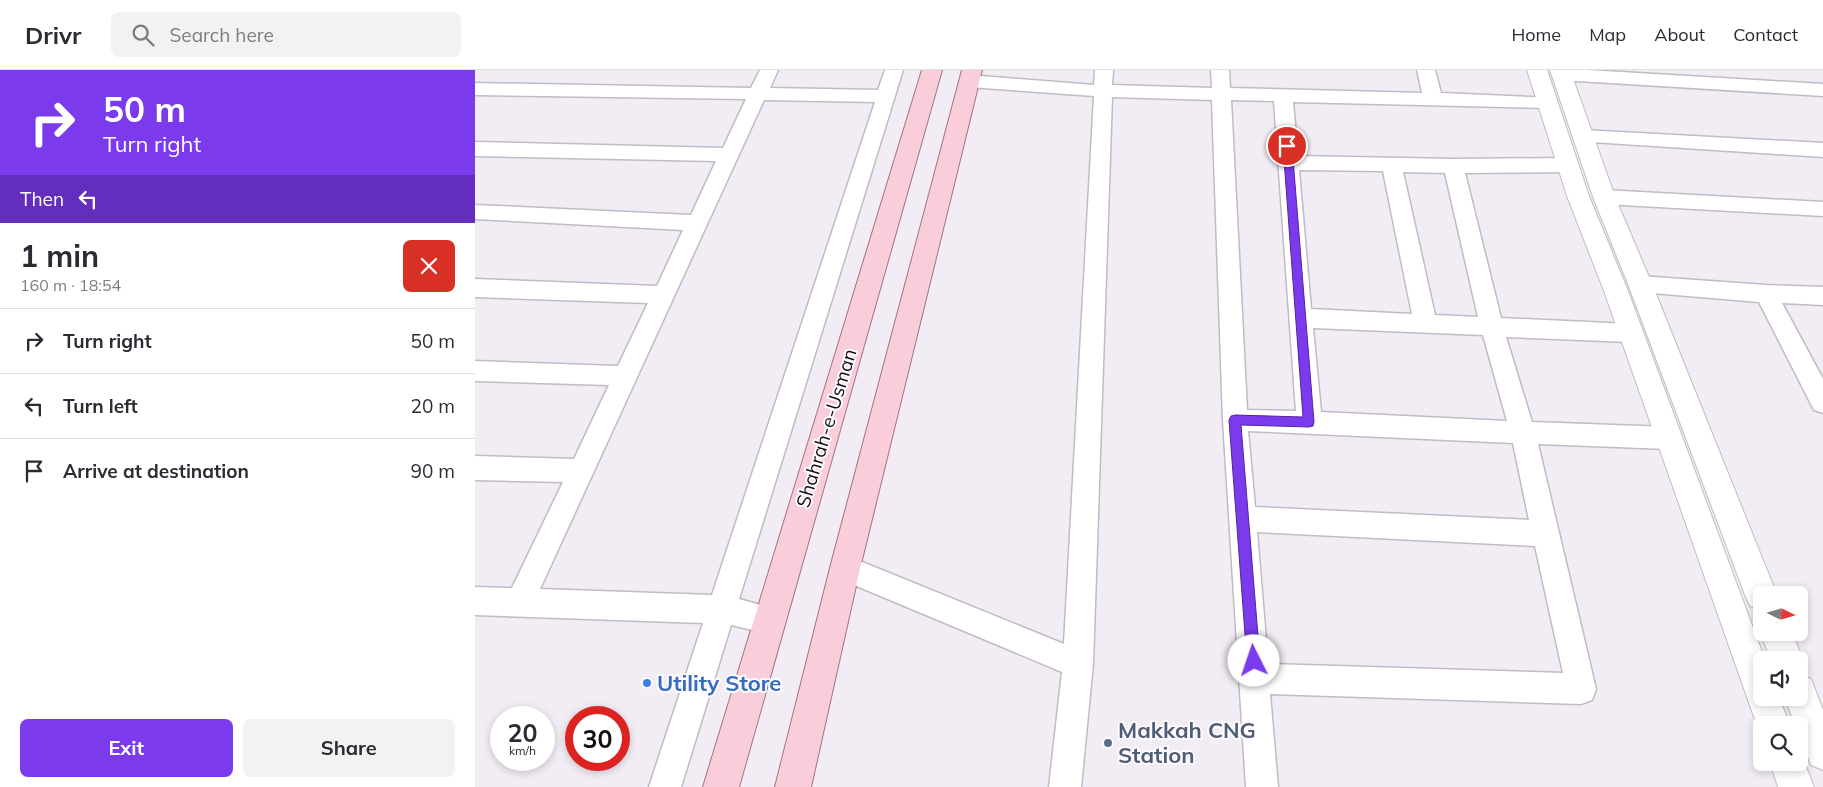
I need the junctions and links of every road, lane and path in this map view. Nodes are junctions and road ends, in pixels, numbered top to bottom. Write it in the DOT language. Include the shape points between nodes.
graph roads {
  1 [pos="769,70"];
  2 [pos="894,70"];
  3 [pos="932,70"];
  4 [pos="1220,70"];
  5 [pos="1426,70"];
  6 [pos="1814,70"];
  7 [pos="1553,71"];
  8 [pos="970,75"];
  9 [pos="1104,81"];
  10 [pos="1823,84"];
  11 [pos="475,89"];
  12 [pos="1823,90"];
  13 [pos="1221,94"];
  14 [pos="758,95"];
  15 [pos="886,96"];
  16 [pos="1283,96"];
  17 [pos="1433,99"];
  18 [pos="1547,102"];
  19 [pos="1583,136"];
  20 [pos="475,148"];
  21 [pos="1823,150"];
  22 [pos="729,155"];
  23 [pos="1289,163"];
  24 [pos="1392,165"];
  25 [pos="1568,165"];
  26 [pos="1453,166"];
  27 [pos="1604,197"];
  28 [pos="1823,209"];
  29 [pos="475,212"];
  30 [pos="698,223"];
  31 [pos="1640,284"];
  32 [pos="475,288"];
  33 [pos="1766,294"];
  34 [pos="664,296"];
  35 [pos="1823,296"];
  36 [pos="1301,318"];
  37 [pos="1425,324"];
  38 [pos="1492,327"];
  39 [pos="1631,333"];
  40 [pos="475,371"];
  41 [pos="626,376"];
  42 [pos="1823,403"];
  43 [pos="1235,420"];
  44 [pos="1309,422"];
  45 [pos="1523,433"];
  46 [pos="1668,438"];
  47 [pos="475,468"];
  48 [pos="581,471"];
  49 [pos="1243,519"];
  50 [pos="1546,534"];
  51 [pos="845,568"];
  52 [pos="1757,586"];
  53 [pos="475,601"];
  54 [pos="520,602"];
  55 [pos="722,609"];
  56 [pos="769,620"];
  57 [pos="1078,664"];
  58 [pos="1753,671"];
  59 [pos="1255,679"];
  60 [pos="1805,706"];
  61 [pos="1823,753"];
  62 [pos="1790,771"];
  63 [pos="665,787"];
  64 [pos="721,787"];
  65 [pos="793,787"];
  66 [pos="1065,787"];
  67 [pos="1262,787"];
  68 [pos="1796,787"];
  1 -- 14 [label="street"];
  2 -- 15 [label="street"];
  3 -- 56 [label="main road, Shahrah-e-Usman"];
  4 -- 13 [label="street"];
  5 -- 17 [label="street"];
  6 -- 10 [label="street"];
  7 -- 12 [label="street"];
  7 -- 18 [label="street"];
  7 -- 19 [label="street"];
  8 -- 9 [label="street"];
  8 -- 51 [label="main road"];
  9 -- 13 [label="street"];
  9 -- 57 [label="street"];
  11 -- 14 [label="street"];
  13 -- 16 [label="street"];
  13 -- 43 [label="street"];
  14 -- 15 [label="street"];
  14 -- 22 [label="street"];
  15 -- 55 [label="street"];
  16 -- 17 [label="street"];
  16 -- 23 [label="street"];
  17 -- 18 [label="street"];
  18 -- 25 [label="street"];
  19 -- 21 [label="street"];
  19 -- 27 [label="street"];
  20 -- 22 [label="street"];
  22 -- 30 [label="street"];
  23 -- 24 [label="street"];
  23 -- 36 [label="street"];
  24 -- 26 [label="street"];
  24 -- 37 [label="street"];
  25 -- 26 [label="street"];
  25 -- 39 [label="street"];
  26 -- 38 [label="street"];
  27 -- 28 [label="street"];
  27 -- 31 [label="street"];
  29 -- 30 [label="street"];
  30 -- 34 [label="street"];
  31 -- 33 [label="street"];
  31 -- 52 [label="street"];
  32 -- 34 [label="street"];
  33 -- 35 [label="street"];
  33 -- 42 [label="street"];
  34 -- 41 [label="street"];
  36 -- 37 [label="street"];
  36 -- 44 [label="street"];
  37 -- 38 [label="street"];
  38 -- 39 [label="street"];
  38 -- 45 [label="street"];
  39 -- 46 [label="street"];
  40 -- 41 [label="street"];
  41 -- 48 [label="street"];
  43 -- 44 [label="street"];
  43 -- 49 [label="street"];
  44 -- 45 [label="street"];
  45 -- 46 [label="street"];
  45 -- 50 [label="street"];
  46 -- 58 [label="street"];
  47 -- 48 [label="street"];
  48 -- 54 [label="street"];
  49 -- 50 [label="street"];
  49 -- 59 [label="street"];
  50 -- 59 [label="street" via="1581,689"];
  51 -- 57 [label="street"];
  51 -- 65 [label="main road"];
  53 -- 54 [label="street"];
  54 -- 55 [label="street"];
  55 -- 56 [label="street"];
  55 -- 63 [label="street"];
  56 -- 64 [label="main road, Shahrah-e-Usman"];
  57 -- 66 [label="street"];
  59 -- 67 [label="street"];
  60 -- 61 [label="street"];
  62 -- 68 [label="street"];
}
